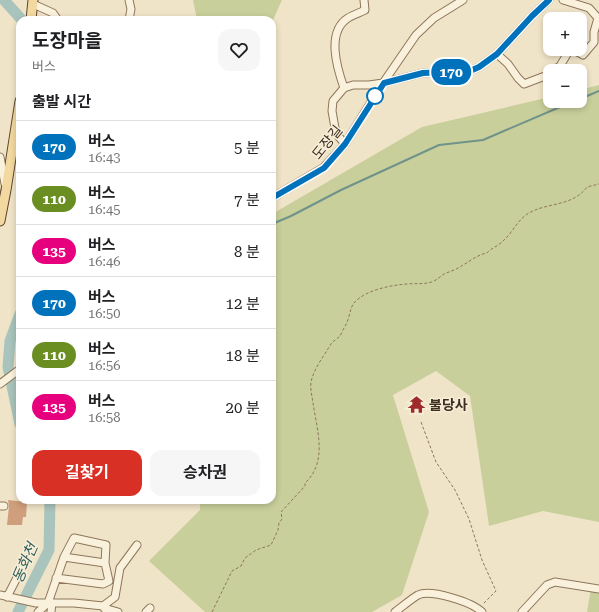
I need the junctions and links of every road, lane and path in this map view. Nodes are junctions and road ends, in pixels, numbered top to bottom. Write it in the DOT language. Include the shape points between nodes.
graph roads {
  1 [pos="129,0"];
  2 [pos="364,0"];
  3 [pos="463,0"];
  4 [pos="549,0"];
  5 [pos="563,0"];
  6 [pos="33,4"];
  7 [pos="597,15"];
  8 [pos="32,16"];
  9 [pos="55,16"];
  10 [pos="130,16"];
  11 [pos="497,54"];
  12 [pos="561,64"];
  13 [pos="543,77"];
  14 [pos="384,83"];
  15 [pos="344,88"];
  16 [pos="16,126"];
  17 [pos="345,144"];
  18 [pos="0,157"];
  19 [pos="599,184"];
  20 [pos="6,190"];
  21 [pos="276,196"];
  22 [pos="0,220"];
  23 [pos="16,370"];
  24 [pos="3,378"];
  25 [pos="0,384"];
  26 [pos="421,422"];
  27 [pos="137,545"];
  28 [pos="64,557"];
  29 [pos="105,563"];
  30 [pos="24,566"];
  31 [pos="56,578"];
  32 [pos="599,589"];
  33 [pos="7,596"];
  34 [pos="50,603"];
  35 [pos="104,609"];
  36 [pos="480,610"];
  37 [pos="38,612"];
  38 [pos="51,612"];
  39 [pos="118,612"];
  40 [pos="212,612"];
  41 [pos="395,612"];
  42 [pos="522,612"];
  1 -- 10 [label="street"];
  2 -- 15 [label="street" via="365,10 347,18 335,39 335,51"];
  3 -- 14 [label="street, 도장길" via="434,18 416,36"];
  4 -- 11 [label="street"];
  5 -- 7 [label="street" via="589,8"];
  6 -- 8 [label="main road"];
  6 -- 9 [label="street"];
  7 -- 12 [label="street" via="594,42 583,55 574,50 569,51"];
  11 -- 13 [label="street" via="524,84"];
  11 -- 14 [label="street" via="470,71 423,73"];
  14 -- 15 [label="street"];
  14 -- 17 [label="street, 도장길"];
  15 -- 17 [label="street" via="333,101 332,111 335,128"];
  16 -- 20 [label="main road"];
  17 -- 21 [label="street, 도장길" via="324,168"];
  18 -- 20 [label="street"];
  19 -- 40 [label="path" via="587,187 582,193 561,204 543,206 528,213 497,247 435,280 376,290 356,300 351,306 347,323 340,336 331,344 311,381 320,448 317,464 305,486 281,512 282,519 278,523 278,530 271,545 256,550 232,572"];
  20 -- 22 [label="main road"];
  23 -- 24 [label="street"];
  24 -- 25 [label="street"];
  26 -- 36 [label="path" via="436,462 455,490 469,519 482,560 496,591"];
  27 -- 35 [label="street" via="120,568 115,597"];
  28 -- 29 [label="street"];
  28 -- 29 [label="street" via="74,538 106,545"];
  28 -- 31 [label="street"];
  29 -- 31 [label="street" via="109,581 103,584"];
  30 -- 33 [label="street"];
  31 -- 34 [label="street"];
  32 -- 42 [label="street" via="554,582 547,585"];
  33 -- 34 [label="street" via="36,603"];
  34 -- 35 [label="street" via="74,603"];
  34 -- 37 [label="street"];
  34 -- 38 [label="street"];
  35 -- 39 [label="street"];
  36 -- 41 [label="street" via="458,599 425,593"];
}
